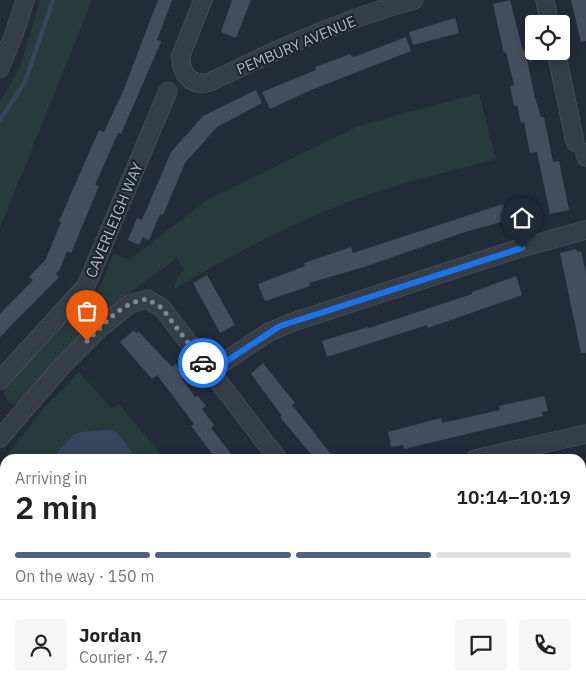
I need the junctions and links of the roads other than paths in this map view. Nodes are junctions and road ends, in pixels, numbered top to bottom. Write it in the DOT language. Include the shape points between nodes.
graph roads {
  1 [pos="25,0"];
  2 [pos="203,0"];
  3 [pos="414,0"];
  4 [pos="545,0"];
  5 [pos="548,15"];
  6 [pos="558,60"];
  7 [pos="0,67"];
  8 [pos="168,91"];
  9 [pos="582,151"];
  10 [pos="586,230"];
  11 [pos="210,372"];
  12 [pos="0,380"];
  13 [pos="4,426"];
  14 [pos="586,434"];
  15 [pos="274,454"];
  16 [pos="496,454"];
  1 -- 7 [label="street"];
  2 -- 3 [label="street, PEMBURY AVENUE" via="181,55 182,71 196,83 210,82 302,39"];
  4 -- 5 [label="street"];
  6 -- 9 [label="street"];
  8 -- 12 [label="street, CAVERLEIGH WAY" via="86,286"];
  10 -- 11 [label="street" via="517,249 293,322 269,332"];
  11 -- 13 [label="street" via="162,308 153,301 139,300 100,328"];
  11 -- 15 [label="street"];
  14 -- 16 [label="street"];
}
